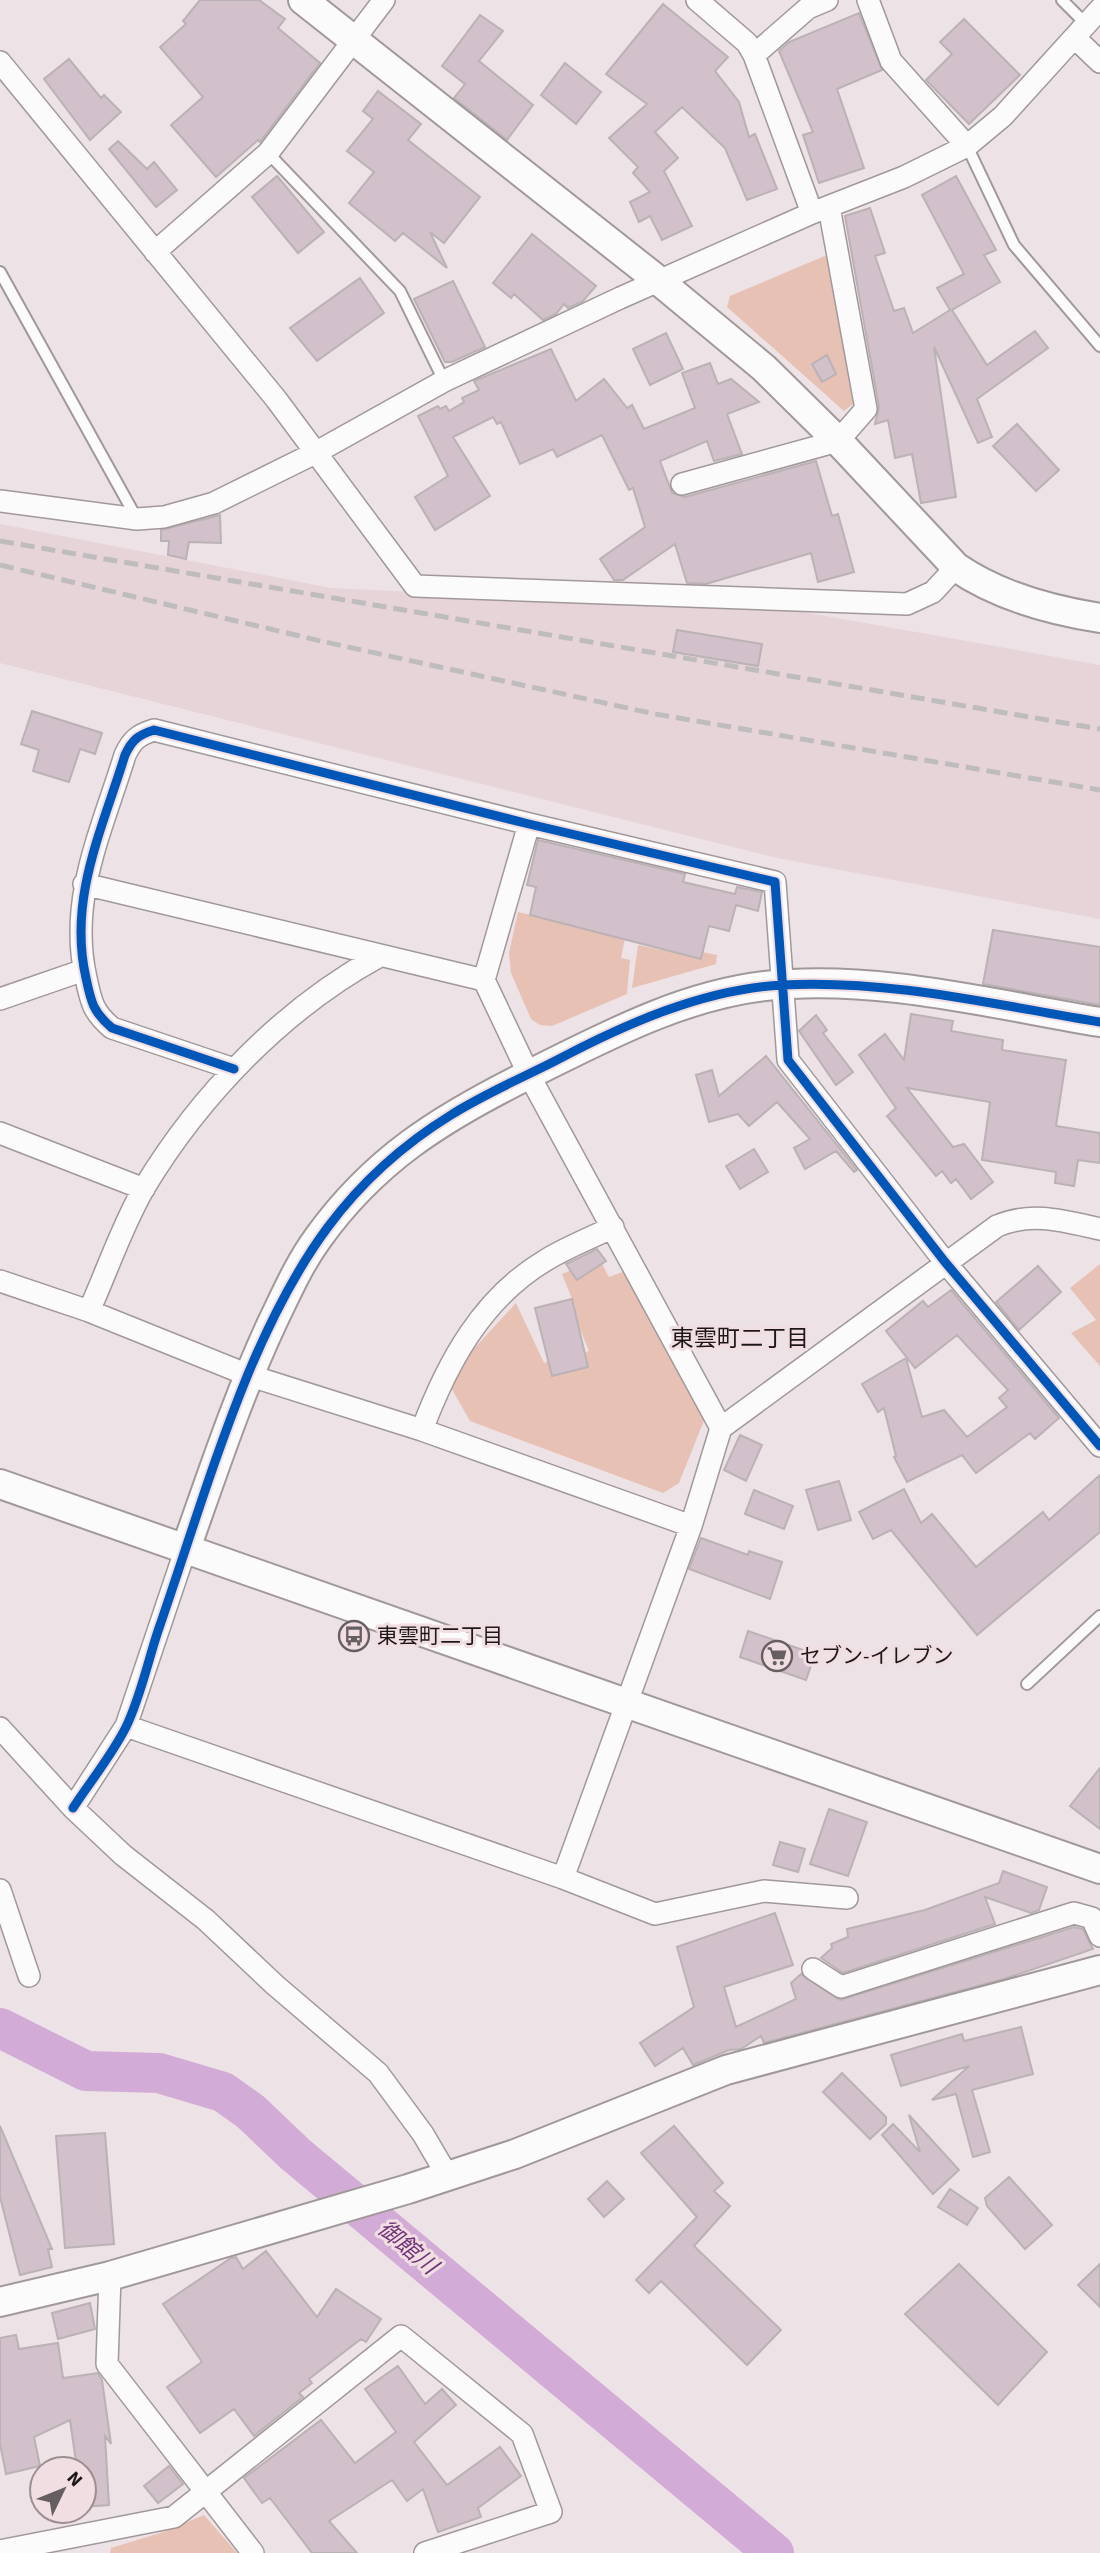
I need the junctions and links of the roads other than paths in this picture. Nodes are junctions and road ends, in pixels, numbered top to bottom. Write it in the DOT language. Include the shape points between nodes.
graph roads {
  1 [pos="303,0"];
  2 [pos="384,0"];
  3 [pos="697,0"];
  4 [pos="827,0"];
  5 [pos="868,0"];
  6 [pos="1062,0"];
  7 [pos="1087,24"];
  8 [pos="354,40"];
  9 [pos="754,55"];
  10 [pos="0,62"];
  11 [pos="1100,62"];
  12 [pos="967,146"];
  13 [pos="268,153"];
  14 [pos="820,210"];
  15 [pos="155,252"];
  16 [pos="0,272"];
  17 [pos="659,281"];
  18 [pos="1100,346"];
  19 [pos="444,381"];
  20 [pos="838,441"];
  21 [pos="315,453"];
  22 [pos="682,484"];
  23 [pos="0,501"];
  24 [pos="137,519"];
  25 [pos="956,567"];
  26 [pos="1100,618"];
  27 [pos="529,824"];
  28 [pos="84,884"];
  29 [pos="378,957"];
  30 [pos="84,970"];
  31 [pos="484,980"];
  32 [pos="782,985"];
  33 [pos="0,999"];
  34 [pos="1100,1022"];
  35 [pos="234,1069"];
  36 [pos="529,1074"];
  37 [pos="0,1133"];
  38 [pos="144,1189"];
  39 [pos="614,1227"];
  40 [pos="1100,1229"];
  41 [pos="945,1262"];
  42 [pos="0,1281"];
  43 [pos="89,1311"];
  44 [pos="248,1376"];
  45 [pos="721,1428"];
  46 [pos="422,1430"];
  47 [pos="1100,1446"];
  48 [pos="0,1484"];
  49 [pos="691,1527"];
  50 [pos="186,1548"];
  51 [pos="1100,1616"];
  52 [pos="1027,1684"];
  53 [pos="624,1704"];
  54 [pos="126,1727"];
  55 [pos="0,1728"];
  56 [pos="73,1808"];
  57 [pos="1100,1869"];
  58 [pos="563,1878"];
  59 [pos="0,1890"];
  60 [pos="847,1898"];
  61 [pos="1100,1936"];
  62 [pos="813,1969"];
  63 [pos="1100,1970"];
  64 [pos="29,1976"];
  65 [pos="447,2175"];
  66 [pos="110,2276"];
  67 [pos="0,2302"];
  68 [pos="206,2492"];
  69 [pos="0,2552"];
  70 [pos="253,2553"];
  71 [pos="425,2553"];
  1 -- 8 [label="street"];
  2 -- 8 [label="street"];
  3 -- 9 [label="street" via="747,43"];
  4 -- 9 [label="street" via="808,8"];
  5 -- 12 [label="street" via="891,61"];
  6 -- 7 [label="lane"];
  7 -- 11 [label="street"];
  7 -- 12 [label="street" via="1003,116"];
  8 -- 13 [label="street"];
  8 -- 17 [label="street"];
  9 -- 14 [label="street"];
  10 -- 15 [label="street"];
  12 -- 14 [label="street"];
  12 -- 18 [label="lane" via="1014,245"];
  13 -- 15 [label="street"];
  13 -- 19 [label="lane" via="400,291"];
  14 -- 17 [label="street"];
  14 -- 20 [label="street" via="866,409"];
  15 -- 21 [label="street"];
  16 -- 24 [label="lane"];
  17 -- 19 [label="street"];
  17 -- 20 [label="street" via="764,369"];
  19 -- 21 [label="street"];
  20 -- 22 [label="street"];
  20 -- 25 [label="street"];
  21 -- 24 [label="street" via="214,503 164,517"];
  21 -- 25 [label="street" via="415,586 907,604 933,592"];
  23 -- 24 [label="street"];
  25 -- 26 [label="street" via="1002,593"];
  27 -- 28 [label="street" via="154,730 132,741"];
  27 -- 31 [label="street"];
  27 -- 32 [label="street" via="775,882"];
  28 -- 29 [label="street"];
  28 -- 30 [label="street" via="79,920"];
  29 -- 31 [label="street"];
  29 -- 35 [label="street" via="298,1008"];
  30 -- 33 [label="street"];
  30 -- 35 [label="street" via="96,1015 112,1028"];
  31 -- 36 [label="street"];
  32 -- 34 [label="street" via="912,991"];
  32 -- 36 [label="street" via="727,993 639,1021"];
  32 -- 41 [label="street" via="788,1060"];
  35 -- 38 [label="street"];
  36 -- 39 [label="street"];
  36 -- 44 [label="street" via="454,1112 368,1180 317,1238 294,1276"];
  37 -- 38 [label="street"];
  38 -- 43 [label="street"];
  39 -- 45 [label="street"];
  39 -- 46 [label="street" via="545,1261 510,1287 457,1350"];
  40 -- 41 [label="street" via="1036,1216 1016,1218"];
  41 -- 45 [label="street"];
  41 -- 47 [label="street"];
  42 -- 43 [label="street"];
  43 -- 44 [label="street"];
  44 -- 46 [label="street"];
  44 -- 50 [label="street"];
  45 -- 49 [label="street"];
  46 -- 49 [label="street"];
  48 -- 50 [label="street"];
  49 -- 53 [label="street"];
  50 -- 53 [label="street"];
  50 -- 54 [label="street"];
  51 -- 52 [label="lane"];
  53 -- 57 [label="street"];
  53 -- 58 [label="street"];
  54 -- 56 [label="street"];
  54 -- 58 [label="street"];
  55 -- 56 [label="street"];
  56 -- 65 [label="street" via="378,2073"];
  58 -- 60 [label="street" via="655,1914 764,1891"];
  59 -- 64 [label="street"];
  61 -- 62 [label="street" via="1092,1918 1074,1913 841,1987"];
  63 -- 65 [label="street" via="726,2070 515,2154"];
  65 -- 66 [label="street"];
  66 -- 67 [label="street"];
  66 -- 68 [label="street" via="107,2364"];
  68 -- 69 [label="street" via="174,2517"];
  68 -- 70 [label="street"];
  68 -- 71 [label="street" via="401,2336 522,2434 551,2512"];
}
